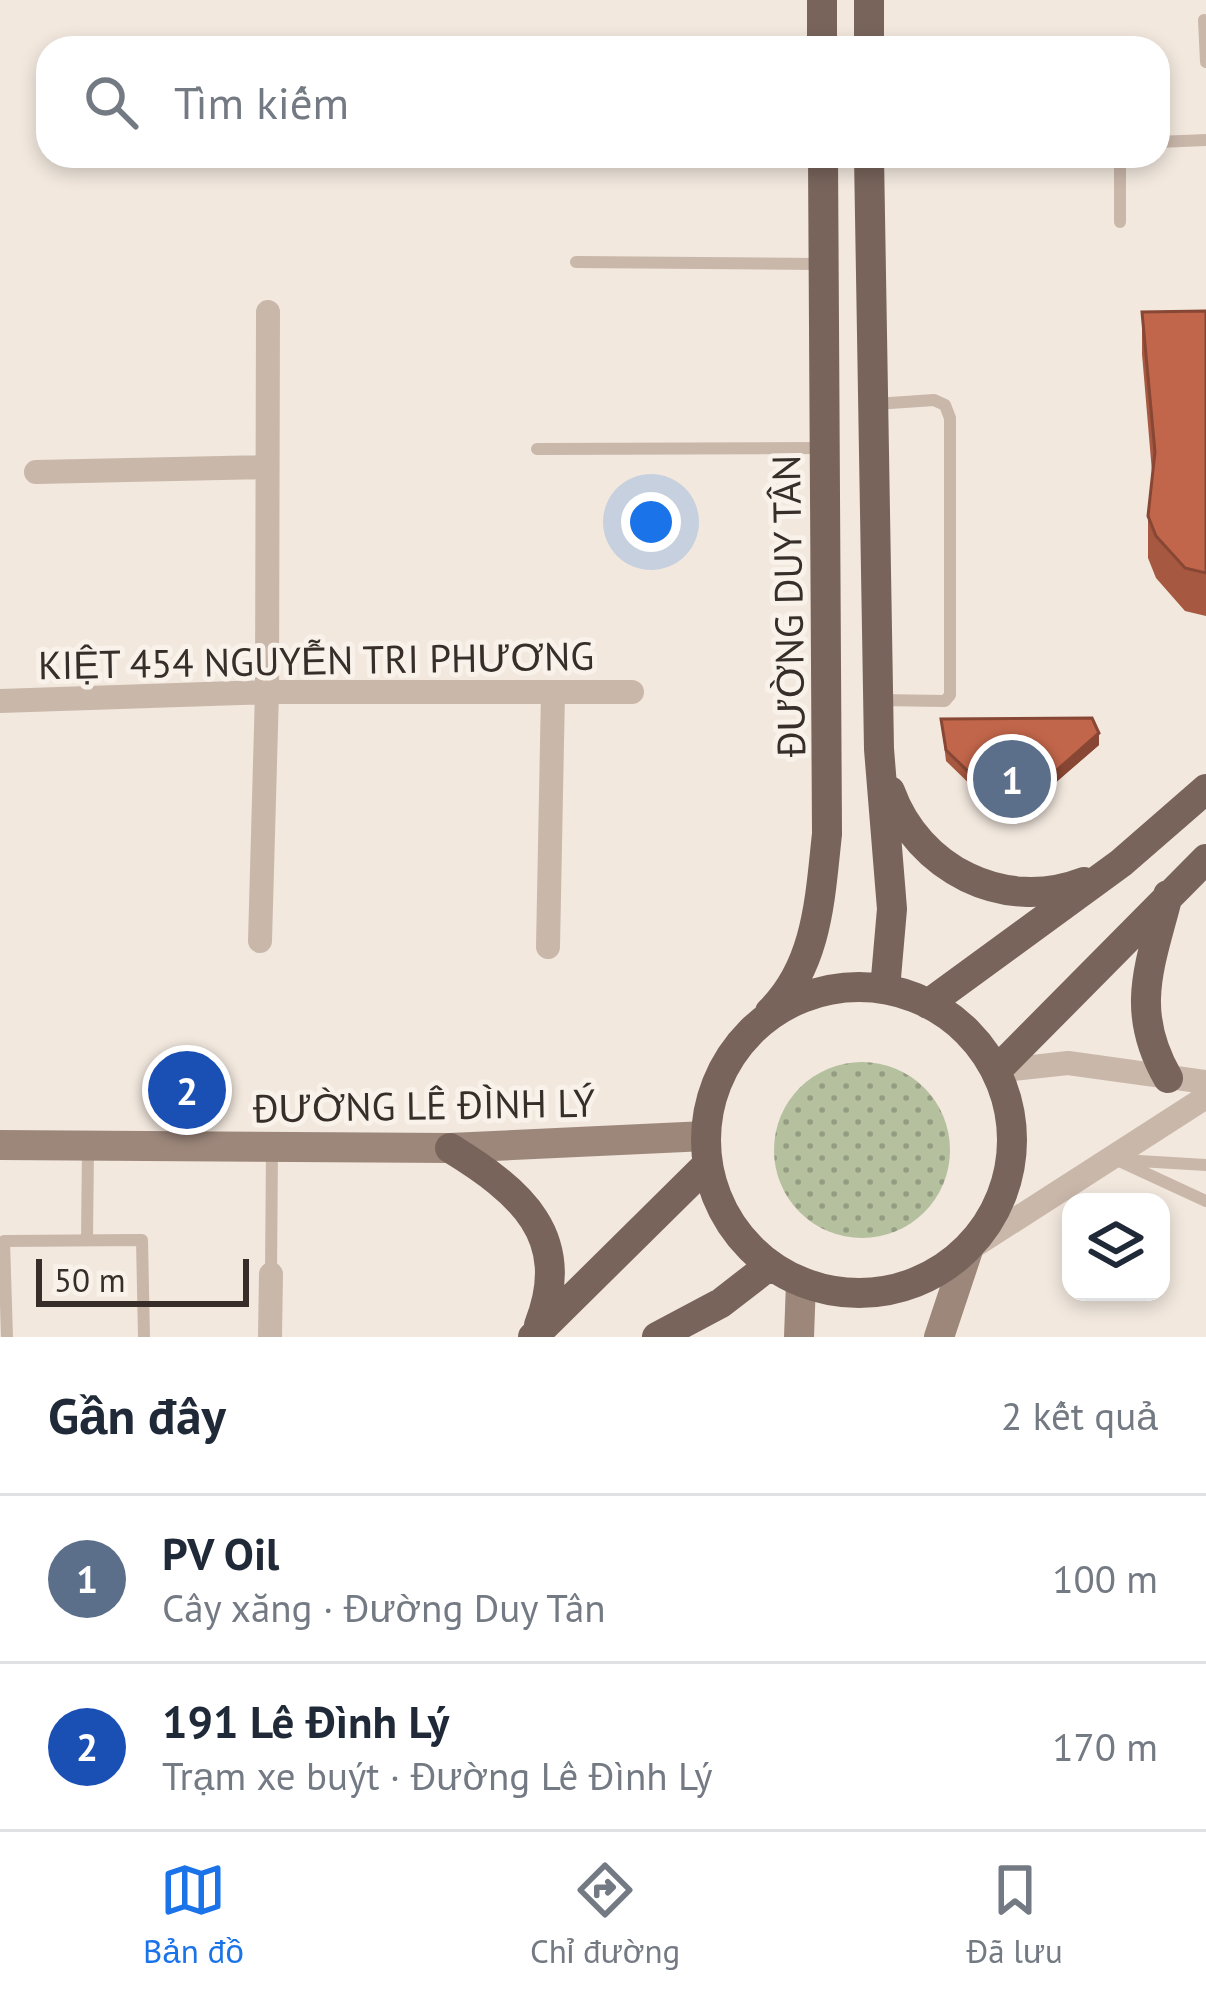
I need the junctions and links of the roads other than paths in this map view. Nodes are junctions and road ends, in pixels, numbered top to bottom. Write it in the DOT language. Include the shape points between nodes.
graph roads {
  1 [pos="822,0"];
  2 [pos="869,0"];
  3 [pos="1204,20"];
  4 [pos="822,36"];
  5 [pos="869,36"];
  6 [pos="1206,62"];
  7 [pos="1206,140"];
  8 [pos="1170,142"];
  9 [pos="823,168"];
  10 [pos="869,168"];
  11 [pos="1120,168"];
  12 [pos="1120,222"];
  13 [pos="575,262"];
  14 [pos="821,264"];
  15 [pos="268,312"];
  16 [pos="875,404"];
  17 [pos="825,448"];
  18 [pos="537,449"];
  19 [pos="265,467"];
  20 [pos="36,472"];
  21 [pos="267,692"];
  22 [pos="553,692"];
  23 [pos="632,692"];
  24 [pos="878,700"];
  25 [pos="0,701"];
  26 [pos="879,748"];
  27 [pos="1206,789"];
  28 [pos="1206,859"];
  29 [pos="1120,862"];
  30 [pos="1169,890"];
  31 [pos="260,941"];
  32 [pos="548,947"];
  33 [pos="885,989"];
  34 [pos="928,1004"];
  35 [pos="749,1033"];
  36 [pos="996,1071"];
  37 [pos="1168,1078"];
  38 [pos="1206,1082"];
  39 [pos="1206,1097"];
  40 [pos="0,1145"];
  41 [pos="88,1146"];
  42 [pos="272,1147"];
  43 [pos="451,1148"];
  44 [pos="707,1150"];
  45 [pos="1115,1160"];
  46 [pos="1206,1165"];
  47 [pos="1206,1201"];
  48 [pos="87,1240"];
  49 [pos="968,1250"];
  50 [pos="770,1264"];
  51 [pos="271,1274"];
  52 [pos="801,1282"];
  53 [pos="534,1336"];
  54 [pos="7,1337"];
  55 [pos="144,1337"];
  56 [pos="271,1337"];
  57 [pos="657,1337"];
  58 [pos="799,1337"];
  59 [pos="939,1337"];
  1 -- 4 [label="main road"];
  2 -- 5 [label="main road"];
  3 -- 6 [label="lane"];
  7 -- 8 [label="lane"];
  9 -- 14 [label="main road, ĐƯỜNG DUY TÂN"];
  10 -- 16 [label="main road"];
  11 -- 12 [label="lane"];
  13 -- 14 [label="lane"];
  14 -- 17 [label="main road, ĐƯỜNG DUY TÂN"];
  15 -- 19 [label="street"];
  16 -- 24 [label="main road"];
  16 -- 24 [label="lane" via="934,400 950,418 950,695"];
  17 -- 18 [label="lane"];
  17 -- 35 [label="main road, ĐƯỜNG DUY TÂN" via="829,784 820,898 805,961 780,1003"];
  19 -- 20 [label="street"];
  19 -- 21 [label="street"];
  21 -- 22 [label="street, KIỆT 454 NGUYỄN TRI PHƯƠNG"];
  21 -- 25 [label="street, KIỆT 454 NGUYỄN TRI PHƯƠNG"];
  21 -- 31 [label="street"];
  22 -- 23 [label="street, KIỆT 454 NGUYỄN TRI PHƯƠNG"];
  22 -- 32 [label="street"];
  24 -- 26 [label="main road"];
  26 -- 29 [label="main road" via="912,836 973,881 1047,892"];
  26 -- 33 [label="main road" via="892,909"];
  27 -- 29 [label="main road"];
  28 -- 30 [label="main road"];
  29 -- 34 [label="main road"];
  30 -- 36 [label="main road"];
  30 -- 37 [label="main road" via="1143,1009 1149,1045"];
  33 -- 34 [label="main road"];
  33 -- 35 [label="main road" via="812,994"];
  34 -- 36 [label="main road" via="959,1024"];
  35 -- 44 [label="main road" via="712,1098"];
  36 -- 37 [label="street" via="1068,1064"];
  36 -- 49 [label="main road" via="1012,1142 1008,1179"];
  37 -- 38 [label="street"];
  39 -- 45 [label="street"];
  40 -- 41 [label="main road, ĐƯỜNG LÊ ĐÌNH LÝ"];
  41 -- 42 [label="main road, ĐƯỜNG LÊ ĐÌNH LÝ"];
  41 -- 48 [label="lane"];
  42 -- 43 [label="main road, ĐƯỜNG LÊ ĐÌNH LÝ"];
  42 -- 51 [label="lane"];
  43 -- 44 [label="main road, ĐƯỜNG LÊ ĐÌNH LÝ"];
  43 -- 53 [label="main road" via="526,1204 548,1254 550,1296"];
  44 -- 50 [label="main road" via="719,1203"];
  44 -- 53 [label="main road"];
  45 -- 46 [label="lane"];
  45 -- 47 [label="lane"];
  45 -- 49 [label="street"];
  48 -- 54 [label="lane" via="4,1241"];
  48 -- 55 [label="lane" via="142,1240"];
  49 -- 52 [label="main road" via="907,1287 836,1292"];
  49 -- 59 [label="main road"];
  50 -- 52 [label="main road"];
  50 -- 57 [label="main road" via="721,1303"];
  51 -- 56 [label="street"];
  52 -- 58 [label="main road"];
}
